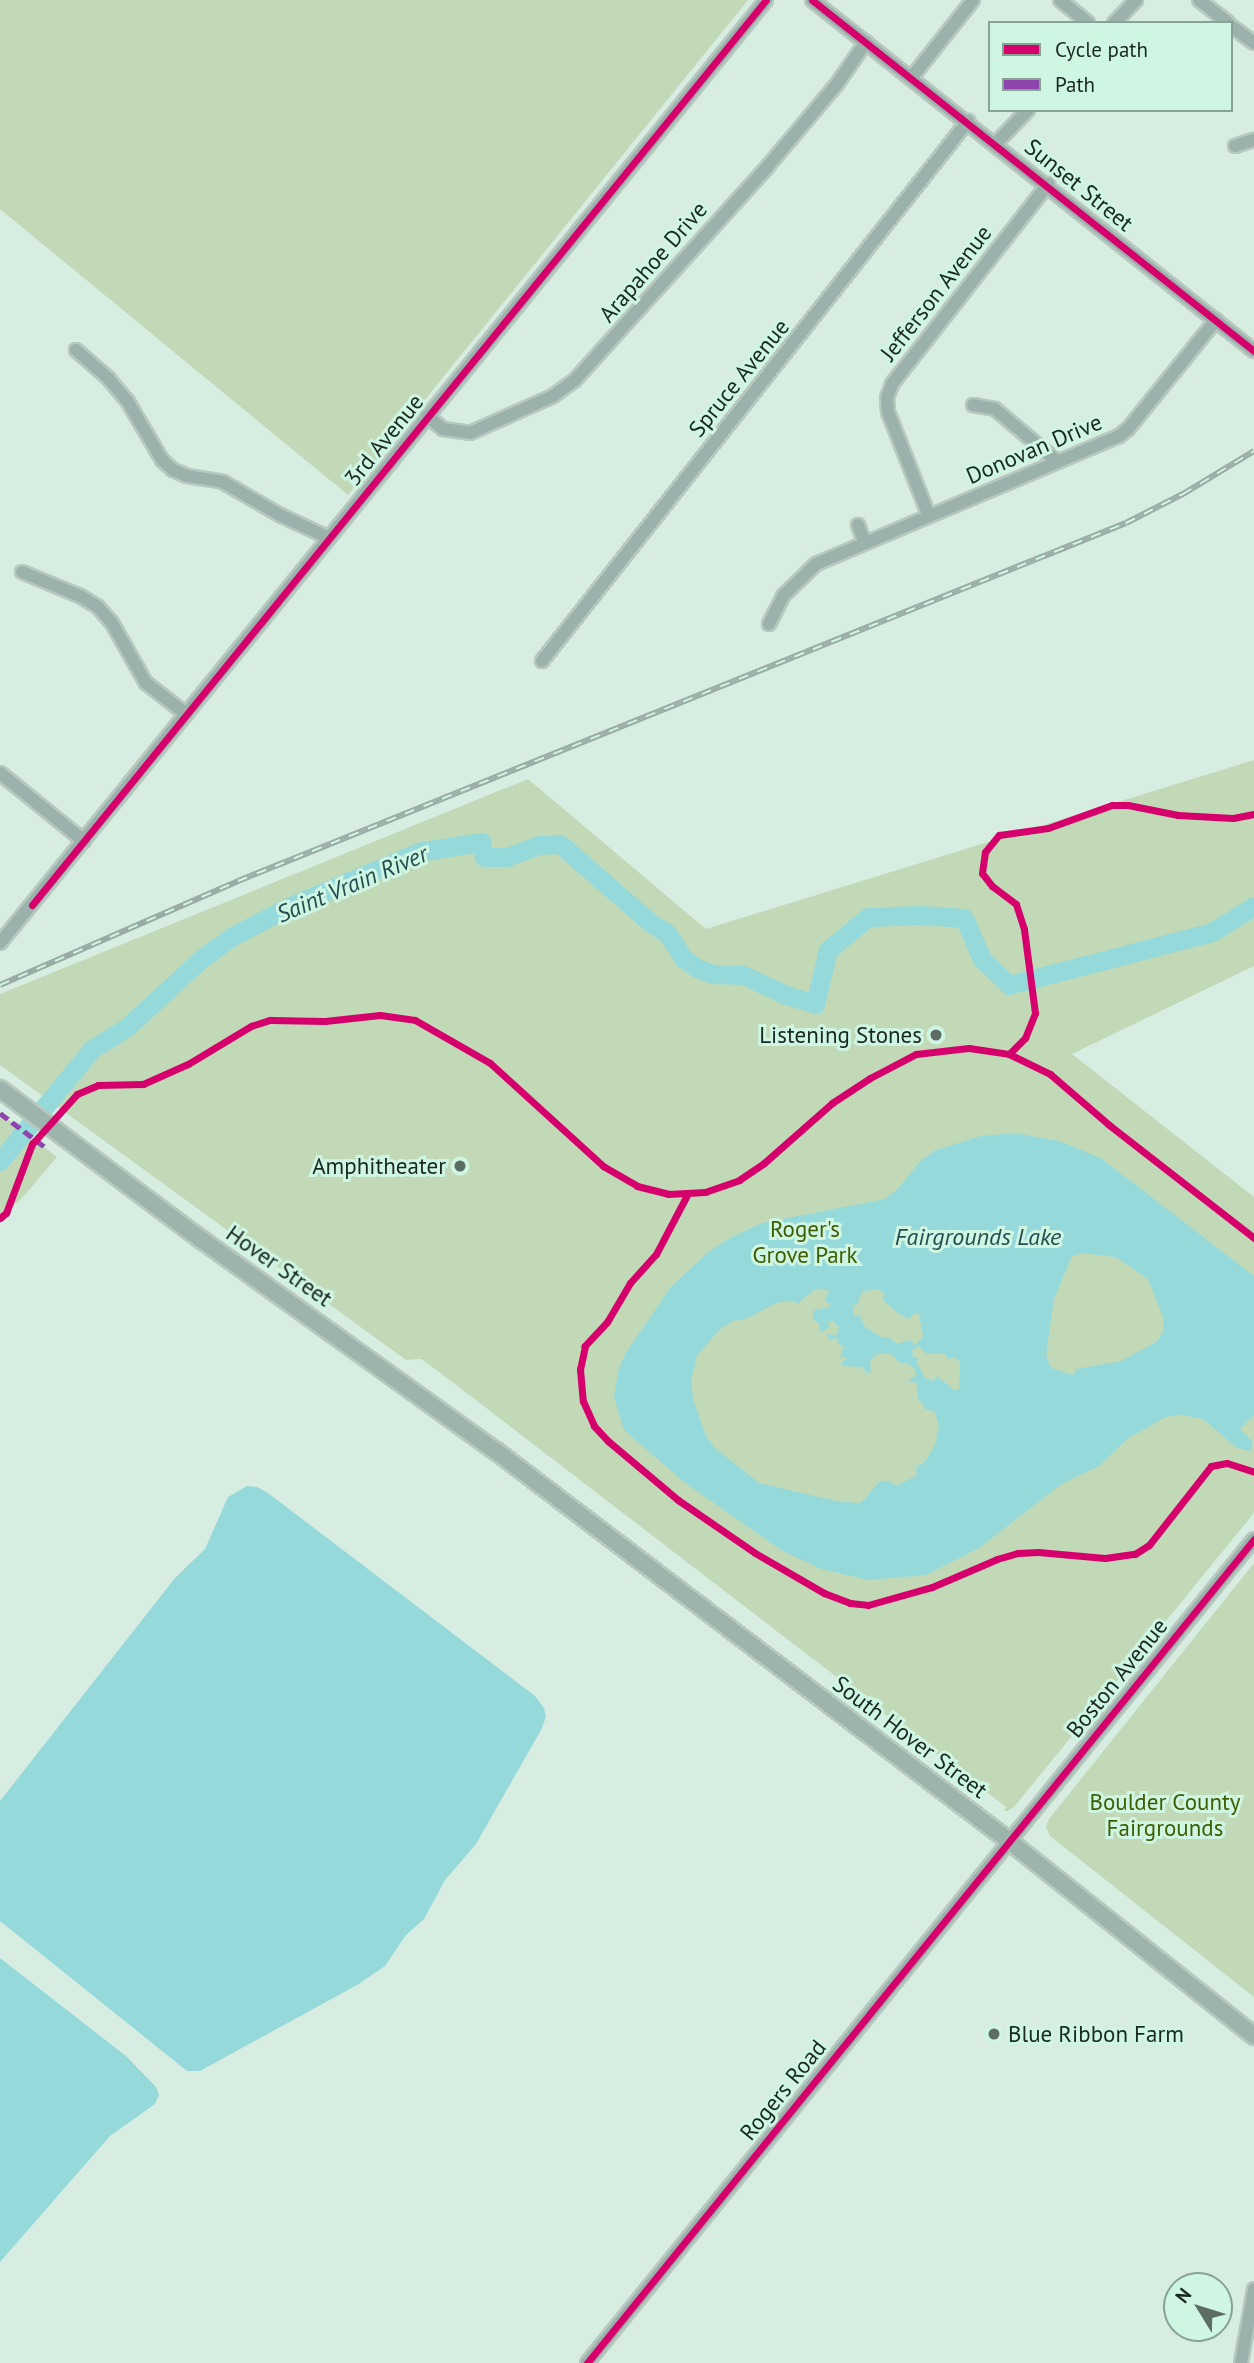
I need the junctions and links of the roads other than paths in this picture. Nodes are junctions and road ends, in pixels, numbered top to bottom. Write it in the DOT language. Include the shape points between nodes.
graph roads {
  1 [pos="766,0"];
  2 [pos="812,0"];
  3 [pos="973,0"];
  4 [pos="1060,0"];
  5 [pos="1136,0"];
  6 [pos="1199,0"];
  7 [pos="1086,21"];
  8 [pos="1116,21"];
  9 [pos="1226,21"];
  10 [pos="1233,26"];
  11 [pos="866,42"];
  12 [pos="1254,43"];
  13 [pos="912,77"];
  14 [pos="1026,112"];
  15 [pos="968,121"];
  16 [pos="1254,140"];
  17 [pos="996,143"];
  18 [pos="1235,146"];
  19 [pos="1048,184"];
  20 [pos="1216,320"];
  21 [pos="76,350"];
  22 [pos="1254,351"];
  23 [pos="973,405"];
  24 [pos="428,416"];
  25 [pos="1058,462"];
  26 [pos="929,516"];
  27 [pos="858,525"];
  28 [pos="329,538"];
  29 [pos="865,543"];
  30 [pos="22,572"];
  31 [pos="769,624"];
  32 [pos="542,661"];
  33 [pos="186,714"];
  34 [pos="0,773"];
  35 [pos="84,841"];
  36 [pos="0,943"];
  37 [pos="0,1089"];
  38 [pos="533,1479"];
  39 [pos="1254,1539"];
  40 [pos="1009,1841"];
  41 [pos="1254,2036"];
  42 [pos="1254,2289"];
  43 [pos="587,2363"];
  44 [pos="1241,2363"];
  1 -- 24 [label="street, 3rd Avenue"];
  2 -- 11 [label="street, Sunset Street"];
  3 -- 13 [label="street"];
  4 -- 7 [label="street"];
  5 -- 8 [label="street"];
  6 -- 9 [label="street"];
  10 -- 12 [label="street"];
  11 -- 13 [label="street, Sunset Street"];
  11 -- 24 [label="street, Arapahoe Drive" via="768,166 574,381 553,396 470,433 443,429"];
  13 -- 15 [label="street, Sunset Street"];
  14 -- 17 [label="street"];
  15 -- 17 [label="street, Sunset Street"];
  15 -- 32 [label="street, Spruce Avenue"];
  16 -- 18 [label="street"];
  17 -- 19 [label="street, Sunset Street"];
  19 -- 20 [label="street, Sunset Street"];
  19 -- 26 [label="street, Jefferson Avenue" via="892,384 888,412"];
  20 -- 22 [label="street, Sunset Street"];
  20 -- 25 [label="street, Donovan Drive" via="1128,429"];
  21 -- 28 [label="street" via="128,402 162,460 173,470 223,482"];
  23 -- 25 [label="street" via="995,409"];
  24 -- 28 [label="street, 3rd Avenue"];
  25 -- 26 [label="street, Donovan Drive"];
  26 -- 29 [label="street, Donovan Drive"];
  27 -- 29 [label="street"];
  28 -- 33 [label="street, 3rd Avenue"];
  29 -- 31 [label="street, Donovan Drive" via="800,576"];
  30 -- 33 [label="street" via="98,607 146,683"];
  33 -- 35 [label="street, 3rd Avenue"];
  34 -- 35 [label="street"];
  35 -- 36 [label="street, 3rd Avenue"];
  37 -- 38 [label="main road, Hover Street"];
  38 -- 40 [label="main road, South Hover Street"];
  39 -- 40 [label="street, Boston Avenue"];
  40 -- 41 [label="main road, South Hover Street"];
  40 -- 43 [label="street, Rogers Road"];
  42 -- 44 [label="street"];
}
